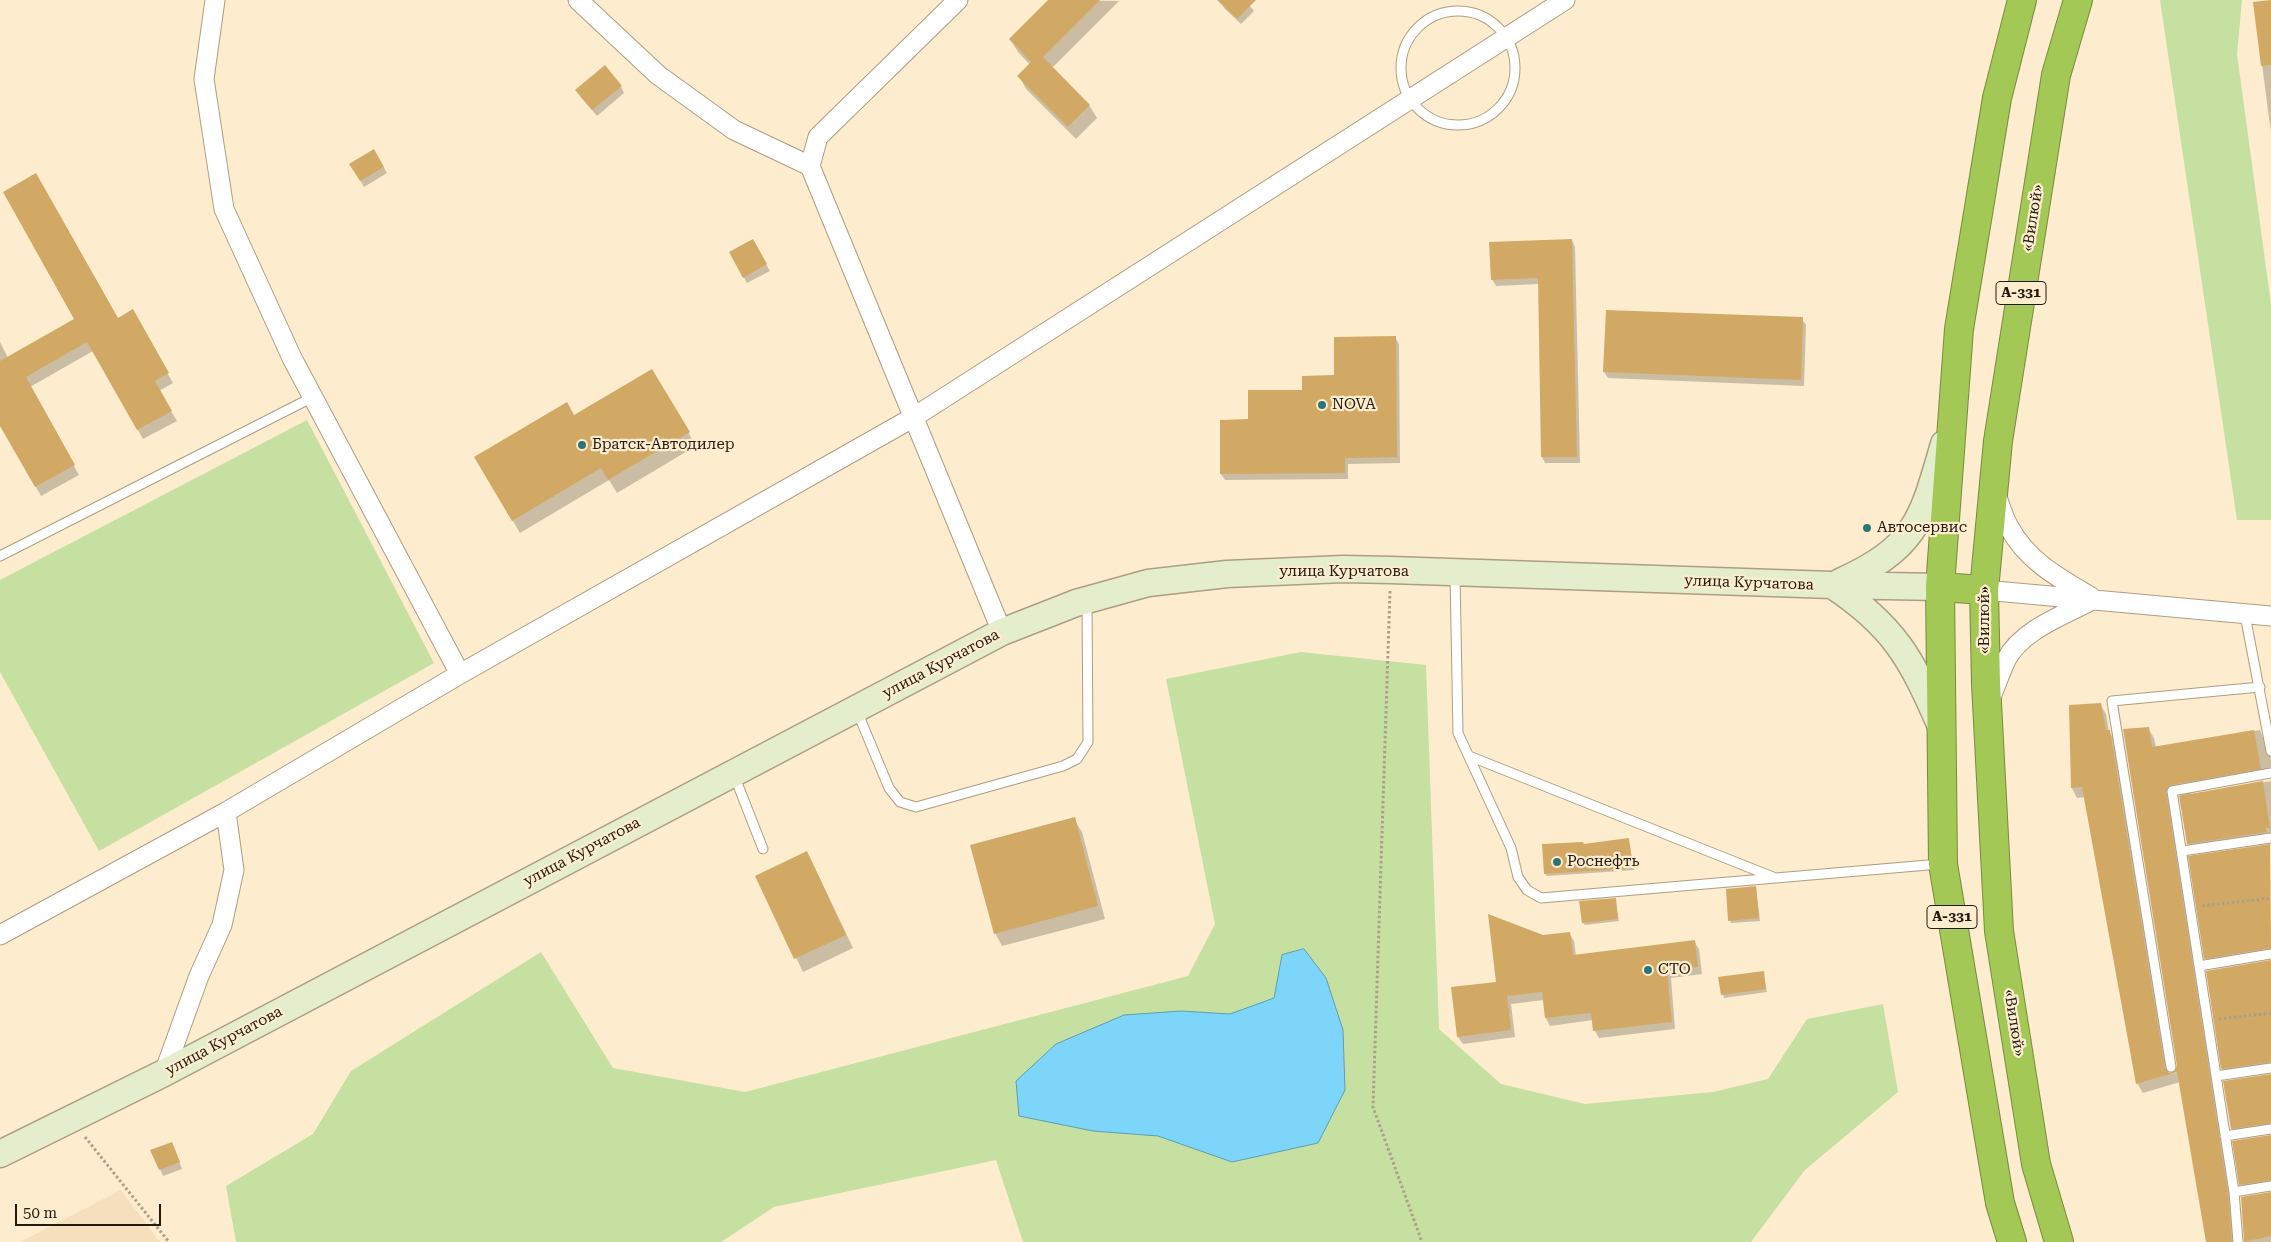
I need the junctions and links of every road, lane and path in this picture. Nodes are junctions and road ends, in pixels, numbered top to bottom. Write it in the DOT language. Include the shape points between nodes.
graph roads {
  1 [pos="215,0"];
  2 [pos="578,0"];
  3 [pos="958,0"];
  4 [pos="1565,0"];
  5 [pos="2022,0"];
  6 [pos="2078,0"];
  7 [pos="1507,38"];
  8 [pos="1410,100"];
  9 [pos="810,166"];
  10 [pos="313,397"];
  11 [pos="1953,414"];
  12 [pos="914,416"];
  13 [pos="1992,487"];
  14 [pos="0,556"];
  15 [pos="1391,570"];
  16 [pos="1454,574"];
  17 [pos="1832,586"];
  18 [pos="1940,587"];
  19 [pos="1984,590"];
  20 [pos="2094,599"];
  21 [pos="1087,600"];
  22 [pos="2245,615"];
  23 [pos="2271,616"];
  24 [pos="1002,632"];
  25 [pos="460,674"];
  26 [pos="2260,687"];
  27 [pos="1987,707"];
  28 [pos="856,709"];
  29 [pos="1940,724"];
  30 [pos="2271,751"];
  31 [pos="1469,756"];
  32 [pos="734,773"];
  33 [pos="2271,773"];
  34 [pos="226,812"];
  35 [pos="2271,838"];
  36 [pos="764,849"];
  37 [pos="2182,851"];
  38 [pos="1943,864"];
  39 [pos="1777,878"];
  40 [pos="2271,898"];
  41 [pos="2190,907"];
  42 [pos="0,935"];
  43 [pos="2271,954"];
  44 [pos="2199,966"];
  45 [pos="2271,1013"];
  46 [pos="2208,1020"];
  47 [pos="2171,1067"];
  48 [pos="2271,1068"];
  49 [pos="164,1073"];
  50 [pos="2216,1076"];
  51 [pos="70,1119"];
  52 [pos="2271,1129"];
  53 [pos="2225,1136"];
  54 [pos="0,1154"];
  55 [pos="2271,1186"];
  56 [pos="2234,1192"];
  57 [pos="170,1242"];
  58 [pos="1422,1242"];
  59 [pos="2012,1242"];
  60 [pos="2059,1242"];
  61 [pos="2238,1242"];
  1 -- 10 [label="street" via="204,79 224,209"];
  2 -- 9 [label="street" via="658,75 734,130"];
  3 -- 9 [label="street" via="818,137"];
  4 -- 7 [label="street"];
  5 -- 11 [label="highway, А-331" via="1995,107 1959,329"];
  6 -- 13 [label="highway, «Вилюй» / А-331" via="2056,74"];
  7 -- 8 [label="street"];
  7 -- 8 [label="lane" via="1516,64 1513,84 1504,103 1483,120 1463,125 1443,124 1419,111"];
  7 -- 8 [label="lane" via="1499,28 1478,14 1452,11 1427,20 1409,38 1402,56 1401,76"];
  8 -- 12 [label="street"];
  9 -- 12 [label="street"];
  10 -- 14 [label="lane"];
  10 -- 25 [label="street"];
  11 -- 17 [label="main road" via="1927,504 1915,527 1885,558"];
  11 -- 18 [label="highway, А-331"];
  12 -- 24 [label="street"];
  12 -- 25 [label="street"];
  13 -- 19 [label="highway, «Вилюй» / А-331"];
  13 -- 20 [label="street" via="2009,527 2026,552 2046,570"];
  15 -- 16 [label="main road, улица Курчатова"];
  15 -- 21 [label="main road, улица Курчатова" via="1227,574 1148,583"];
  15 -- 58 [label="path" via="1373,1107"];
  16 -- 17 [label="main road, улица Курчатова"];
  16 -- 31 [label="lane" via="1458,733"];
  17 -- 18 [label="main road, улица Курчатова"];
  17 -- 29 [label="main road" via="1859,603 1892,635 1918,675"];
  18 -- 19 [label="highway, улица Курчатова"];
  18 -- 29 [label="highway, А-331"];
  19 -- 20 [label="street"];
  19 -- 27 [label="highway, «Вилюй» / А-331"];
  20 -- 22 [label="street"];
  20 -- 27 [label="street" via="2033,632 2018,645 2007,659"];
  21 -- 24 [label="main road, улица Курчатова"];
  21 -- 28 [label="lane" via="1088,742 1077,759 1063,766 916,807 900,802 889,788"];
  22 -- 23 [label="street"];
  22 -- 26 [label="lane"];
  24 -- 28 [label="main road, улица Курчатова"];
  25 -- 34 [label="street"];
  26 -- 30 [label="lane"];
  26 -- 47 [label="lane" via="2112,701"];
  27 -- 60 [label="highway, «Вилюй» / А-331" via="1998,931 2036,1164"];
  28 -- 32 [label="main road, улица Курчатова"];
  29 -- 38 [label="highway, А-331"];
  31 -- 39 [label="lane"];
  31 -- 39 [label="lane" via="1511,848 1518,877 1527,890 1541,898"];
  32 -- 36 [label="lane"];
  32 -- 49 [label="main road, улица Курчатова"];
  33 -- 37 [label="lane" via="2172,791"];
  34 -- 42 [label="street"];
  34 -- 49 [label="street" via="234,870 222,925 199,976"];
  35 -- 37 [label="lane"];
  37 -- 41 [label="lane"];
  38 -- 39 [label="lane"];
  38 -- 59 [label="highway, А-331" via="2000,1203"];
  40 -- 41 [label="path"];
  41 -- 44 [label="lane"];
  43 -- 44 [label="lane"];
  44 -- 46 [label="lane"];
  45 -- 46 [label="path"];
  46 -- 50 [label="lane"];
  48 -- 50 [label="lane"];
  49 -- 51 [label="main road, улица Курчатова"];
  50 -- 53 [label="lane"];
  51 -- 54 [label="main road, улица Курчатова"];
  51 -- 57 [label="path"];
  52 -- 53 [label="lane"];
  53 -- 56 [label="lane"];
  55 -- 56 [label="lane"];
  56 -- 61 [label="lane"];
}
